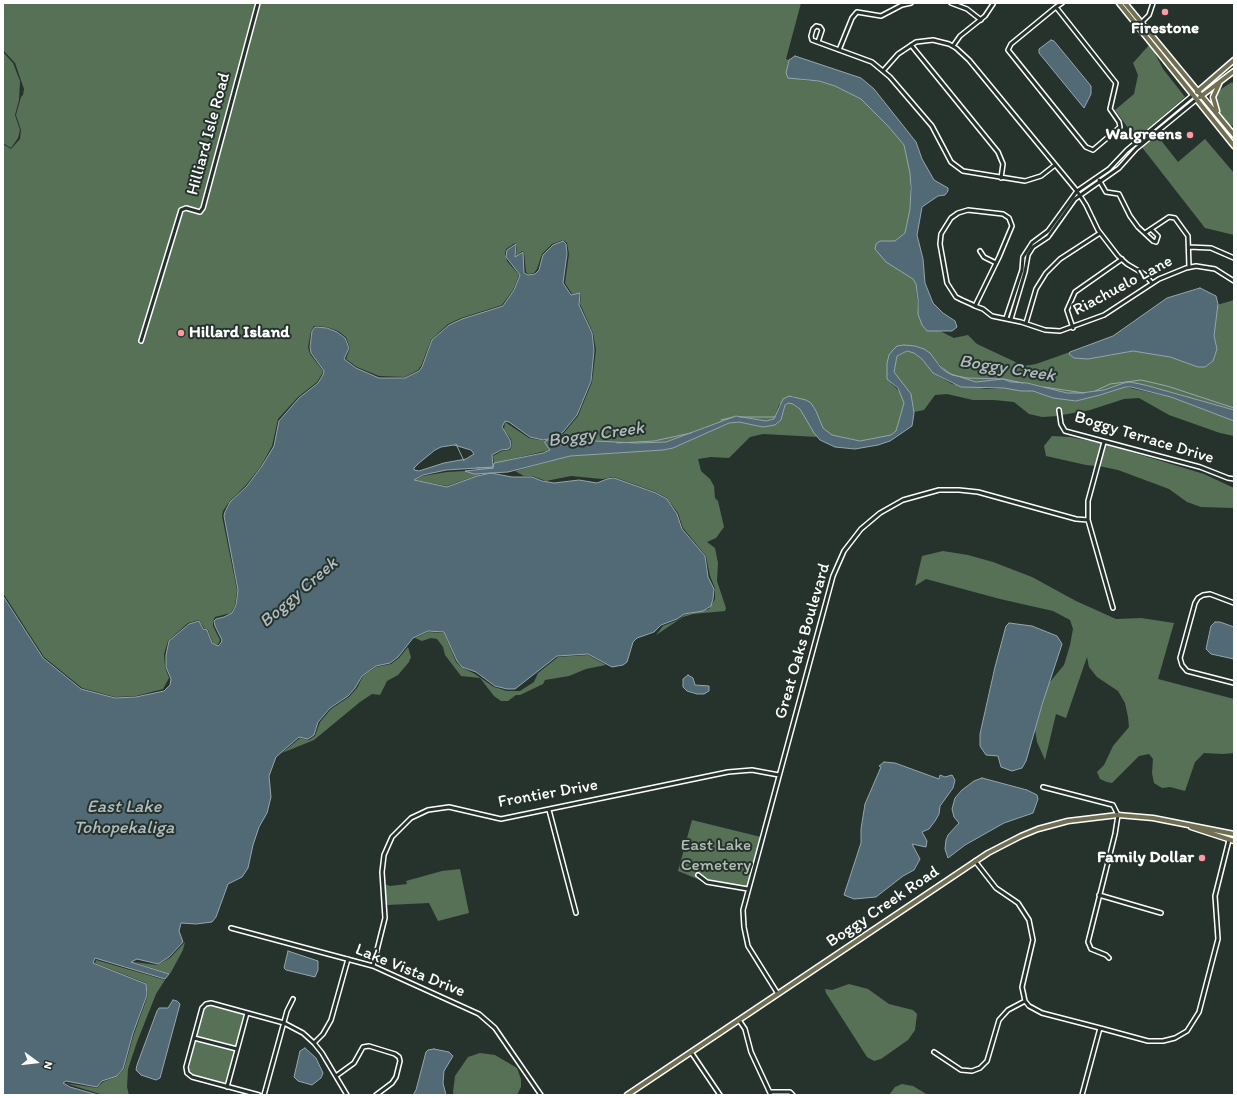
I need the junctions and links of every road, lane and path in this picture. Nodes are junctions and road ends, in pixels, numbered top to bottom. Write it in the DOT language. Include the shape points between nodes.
graph roads {
  1 [pos="258,3"];
  2 [pos="911,3"];
  3 [pos="951,3"];
  4 [pos="1062,3"];
  5 [pos="1119,3"];
  6 [pos="1125,3"];
  7 [pos="1153,3"];
  8 [pos="993,4"];
  9 [pos="1056,7"];
  10 [pos="981,20"];
  11 [pos="1133,20"];
  12 [pos="1140,23"];
  13 [pos="1143,33"];
  14 [pos="1150,34"];
  15 [pos="818,42"];
  16 [pos="910,44"];
  17 [pos="953,46"];
  18 [pos="839,50"];
  19 [pos="1234,60"];
  20 [pos="883,71"];
  21 [pos="1234,71"];
  22 [pos="1222,81"];
  23 [pos="1198,91"];
  24 [pos="1193,95"];
  25 [pos="1202,96"];
  26 [pos="1197,100"];
  27 [pos="1220,119"];
  28 [pos="982,133"];
  29 [pos="1234,135"];
  30 [pos="979,136"];
  31 [pos="1234,146"];
  32 [pos="1124,152"];
  33 [pos="1129,156"];
  34 [pos="1055,165"];
  35 [pos="1098,177"];
  36 [pos="1000,178"];
  37 [pos="1100,182"];
  38 [pos="1077,191"];
  39 [pos="1080,195"];
  40 [pos="1151,229"];
  41 [pos="1100,233"];
  42 [pos="1145,233"];
  43 [pos="1189,247"];
  44 [pos="980,251"];
  45 [pos="1234,258"];
  46 [pos="1122,259"];
  47 [pos="996,263"];
  48 [pos="1189,267"];
  49 [pos="1234,281"];
  50 [pos="1152,283"];
  51 [pos="975,306"];
  52 [pos="1006,318"];
  53 [pos="1011,319"];
  54 [pos="1026,324"];
  55 [pos="1073,328"];
  56 [pos="141,341"];
  57 [pos="1059,410"];
  58 [pos="1104,442"];
  59 [pos="1234,479"];
  60 [pos="1088,520"];
  61 [pos="1234,603"];
  62 [pos="1113,608"];
  63 [pos="1234,683"];
  64 [pos="779,775"];
  65 [pos="1043,787"];
  66 [pos="549,810"];
  67 [pos="1118,815"];
  68 [pos="1180,823"];
  69 [pos="1224,832"];
  70 [pos="1234,835"];
  71 [pos="1229,840"];
  72 [pos="1234,841"];
  73 [pos="975,861"];
  74 [pos="698,875"];
  75 [pos="748,889"];
  76 [pos="1100,895"];
  77 [pos="576,913"];
  78 [pos="1161,913"];
  79 [pos="231,928"];
  80 [pos="1109,958"];
  81 [pos="348,959"];
  82 [pos="372,966"];
  83 [pos="778,994"];
  84 [pos="293,1000"];
  85 [pos="1025,1000"];
  86 [pos="247,1013"];
  87 [pos="739,1020"];
  88 [pos="284,1023"];
  89 [pos="1100,1028"];
  90 [pos="194,1038"];
  91 [pos="314,1043"];
  92 [pos="237,1049"];
  93 [pos="691,1052"];
  94 [pos="934,1052"];
  95 [pos="336,1076"];
  96 [pos="227,1087"];
  97 [pos="770,1093"];
  98 [pos="259,1095"];
  99 [pos="264,1095"];
  100 [pos="347,1095"];
  101 [pos="376,1095"];
  102 [pos="541,1095"];
  103 [pos="627,1095"];
  104 [pos="720,1095"];
  105 [pos="792,1095"];
  106 [pos="1082,1095"];
  1 -- 56 [label="street, Hilliard Isle Road" via="203,208 200,212 186,208 181,210"];
  2 -- 18 [label="street" via="881,16 857,11"];
  3 -- 10 [label="street" via="967,9"];
  4 -- 9 [label="street"];
  5 -- 11 [label="main road"];
  6 -- 12 [label="main road"];
  7 -- 12 [label="street" via="1149,15"];
  8 -- 10 [label="street"];
  9 -- 9 [label="street" via="1116,83 1110,109 1120,122 1120,127 1093,150 1086,148 1008,51 1011,44"];
  10 -- 17 [label="street" via="960,36"];
  11 -- 12 [label="main road"];
  11 -- 13 [label="main road"];
  12 -- 14 [label="main road"];
  13 -- 14 [label="main road"];
  13 -- 24 [label="main road"];
  14 -- 23 [label="main road"];
  15 -- 15 [label="street" via="822,30 816,26 811,36 812,40"];
  15 -- 18 [label="street"];
  16 -- 17 [label="street" via="934,40"];
  16 -- 20 [label="street"];
  16 -- 28 [label="street"];
  17 -- 34 [label="street" via="969,60"];
  18 -- 20 [label="street" via="872,62"];
  19 -- 23 [label="main road"];
  20 -- 36 [label="street" via="900,87 932,126 951,162 957,168"];
  21 -- 22 [label="main road"];
  22 -- 25 [label="main road"];
  22 -- 27 [label="main road" via="1214,91 1213,97 1214,107"];
  23 -- 24 [label="main road"];
  23 -- 25 [label="main road"];
  24 -- 26 [label="main road"];
  24 -- 32 [label="street"];
  25 -- 26 [label="main road"];
  25 -- 27 [label="main road"];
  26 -- 31 [label="main road"];
  26 -- 33 [label="street"];
  27 -- 29 [label="main road"];
  28 -- 30 [label="street"];
  28 -- 36 [label="street" via="1001,158"];
  32 -- 33 [label="street"];
  32 -- 35 [label="street"];
  33 -- 37 [label="street" via="1119,168"];
  34 -- 36 [label="street" via="1033,179 1017,181"];
  34 -- 38 [label="street"];
  35 -- 37 [label="street"];
  35 -- 38 [label="street"];
  37 -- 39 [label="street"];
  37 -- 42 [label="street" via="1106,192 1119,194 1130,216"];
  38 -- 39 [label="street"];
  38 -- 52 [label="street" via="1048,231 1026,250"];
  39 -- 41 [label="street"];
  39 -- 53 [label="street" via="1048,237 1028,255"];
  40 -- 42 [label="street"];
  40 -- 42 [label="street" via="1158,237 1156,242"];
  40 -- 43 [label="street" via="1172,217 1186,233"];
  41 -- 46 [label="street"];
  41 -- 54 [label="street" via="1060,259 1046,273 1036,289"];
  43 -- 45 [label="street" via="1211,248"];
  43 -- 48 [label="street"];
  44 -- 47 [label="street"];
  46 -- 50 [label="street" via="1144,274"];
  46 -- 55 [label="street" via="1075,292 1067,310"];
  47 -- 51 [label="street"];
  47 -- 51 [label="street, Riachuelo Lane" via="1011,230 1011,222 1006,216 968,210 955,214 946,222 940,244 948,286 956,297"];
  48 -- 49 [label="street, Riachuelo Lane" via="1215,269"];
  48 -- 50 [label="street, Riachuelo Lane"];
  50 -- 55 [label="street, Riachuelo Lane" via="1104,315"];
  51 -- 52 [label="street, Riachuelo Lane" via="992,316"];
  52 -- 53 [label="street, Riachuelo Lane"];
  53 -- 54 [label="street, Riachuelo Lane"];
  54 -- 55 [label="street, Riachuelo Lane" via="1052,331"];
  57 -- 58 [label="street, Boggy Terrace Drive" via="1065,431"];
  58 -- 59 [label="street, Boggy Terrace Drive" via="1200,467"];
  58 -- 60 [label="street" via="1088,501"];
  60 -- 62 [label="street"];
  60 -- 64 [label="street, Great Oaks Boulevard" via="986,494 959,490 940,490 915,495 870,520 844,551 833,576"];
  61 -- 63 [label="street" via="1210,594 1198,598 1180,658 1187,671"];
  64 -- 66 [label="street, Frontier Drive" via="752,770 728,772"];
  64 -- 75 [label="street, Great Oaks Boulevard"];
  65 -- 67 [label="street" via="1113,805"];
  66 -- 77 [label="street"];
  66 -- 82 [label="street, Frontier Drive" via="501,819 449,807 428,810 411,818 399,828 384,855 382,872 385,923"];
  67 -- 68 [label="main road, Boggy Creek Road" via="1142,816"];
  67 -- 73 [label="main road, Boggy Creek Road" via="1076,819 1038,829 1003,844"];
  67 -- 76 [label="street"];
  68 -- 69 [label="main road, Boggy Creek Road"];
  68 -- 71 [label="main road, Boggy Creek Road"];
  69 -- 70 [label="main road, Boggy Creek Road"];
  69 -- 71 [label="main road"];
  70 -- 71 [label="main road"];
  71 -- 72 [label="main road, Boggy Creek Road"];
  71 -- 89 [label="street" via="1215,896 1217,943 1199,1012 1192,1025 1175,1038 1157,1042"];
  73 -- 83 [label="main road, Boggy Creek Road"];
  73 -- 85 [label="street" via="996,888 1022,908 1030,923 1033,940 1023,980"];
  74 -- 75 [label="street" via="707,882"];
  75 -- 83 [label="street, Great Oaks Boulevard" via="743,910 748,946"];
  76 -- 78 [label="street"];
  76 -- 80 [label="street" via="1088,945 1093,951"];
  79 -- 81 [label="street, Lake Vista Drive"];
  81 -- 82 [label="street, Lake Vista Drive"];
  81 -- 91 [label="street" via="332,1020"];
  82 -- 102 [label="street, Lake Vista Drive" via="488,1020 508,1044"];
  83 -- 87 [label="main road, Boggy Creek Road"];
  84 -- 88 [label="street"];
  85 -- 89 [label="street" via="1034,1010 1042,1013"];
  85 -- 94 [label="street" via="1008,1010 999,1020 987,1061 980,1068 972,1071 961,1070"];
  86 -- 88 [label="street"];
  86 -- 90 [label="street" via="206,1004 202,1008"];
  86 -- 92 [label="street"];
  87 -- 93 [label="main road, Boggy Creek Road"];
  87 -- 97 [label="street" via="745,1029 751,1052"];
  88 -- 91 [label="street" via="303,1033"];
  88 -- 99 [label="street"];
  89 -- 106 [label="street"];
  90 -- 92 [label="street"];
  90 -- 96 [label="street" via="186,1067 187,1073 192,1077"];
  91 -- 95 [label="street"];
  92 -- 96 [label="street"];
  93 -- 103 [label="main road, Boggy Creek Road"];
  93 -- 104 [label="street"];
  95 -- 100 [label="street"];
  95 -- 101 [label="street" via="354,1063 363,1047 369,1046 399,1056 396,1077"];
  96 -- 98 [label="street"];
  97 -- 105 [label="street" via="790,1092"];
}
